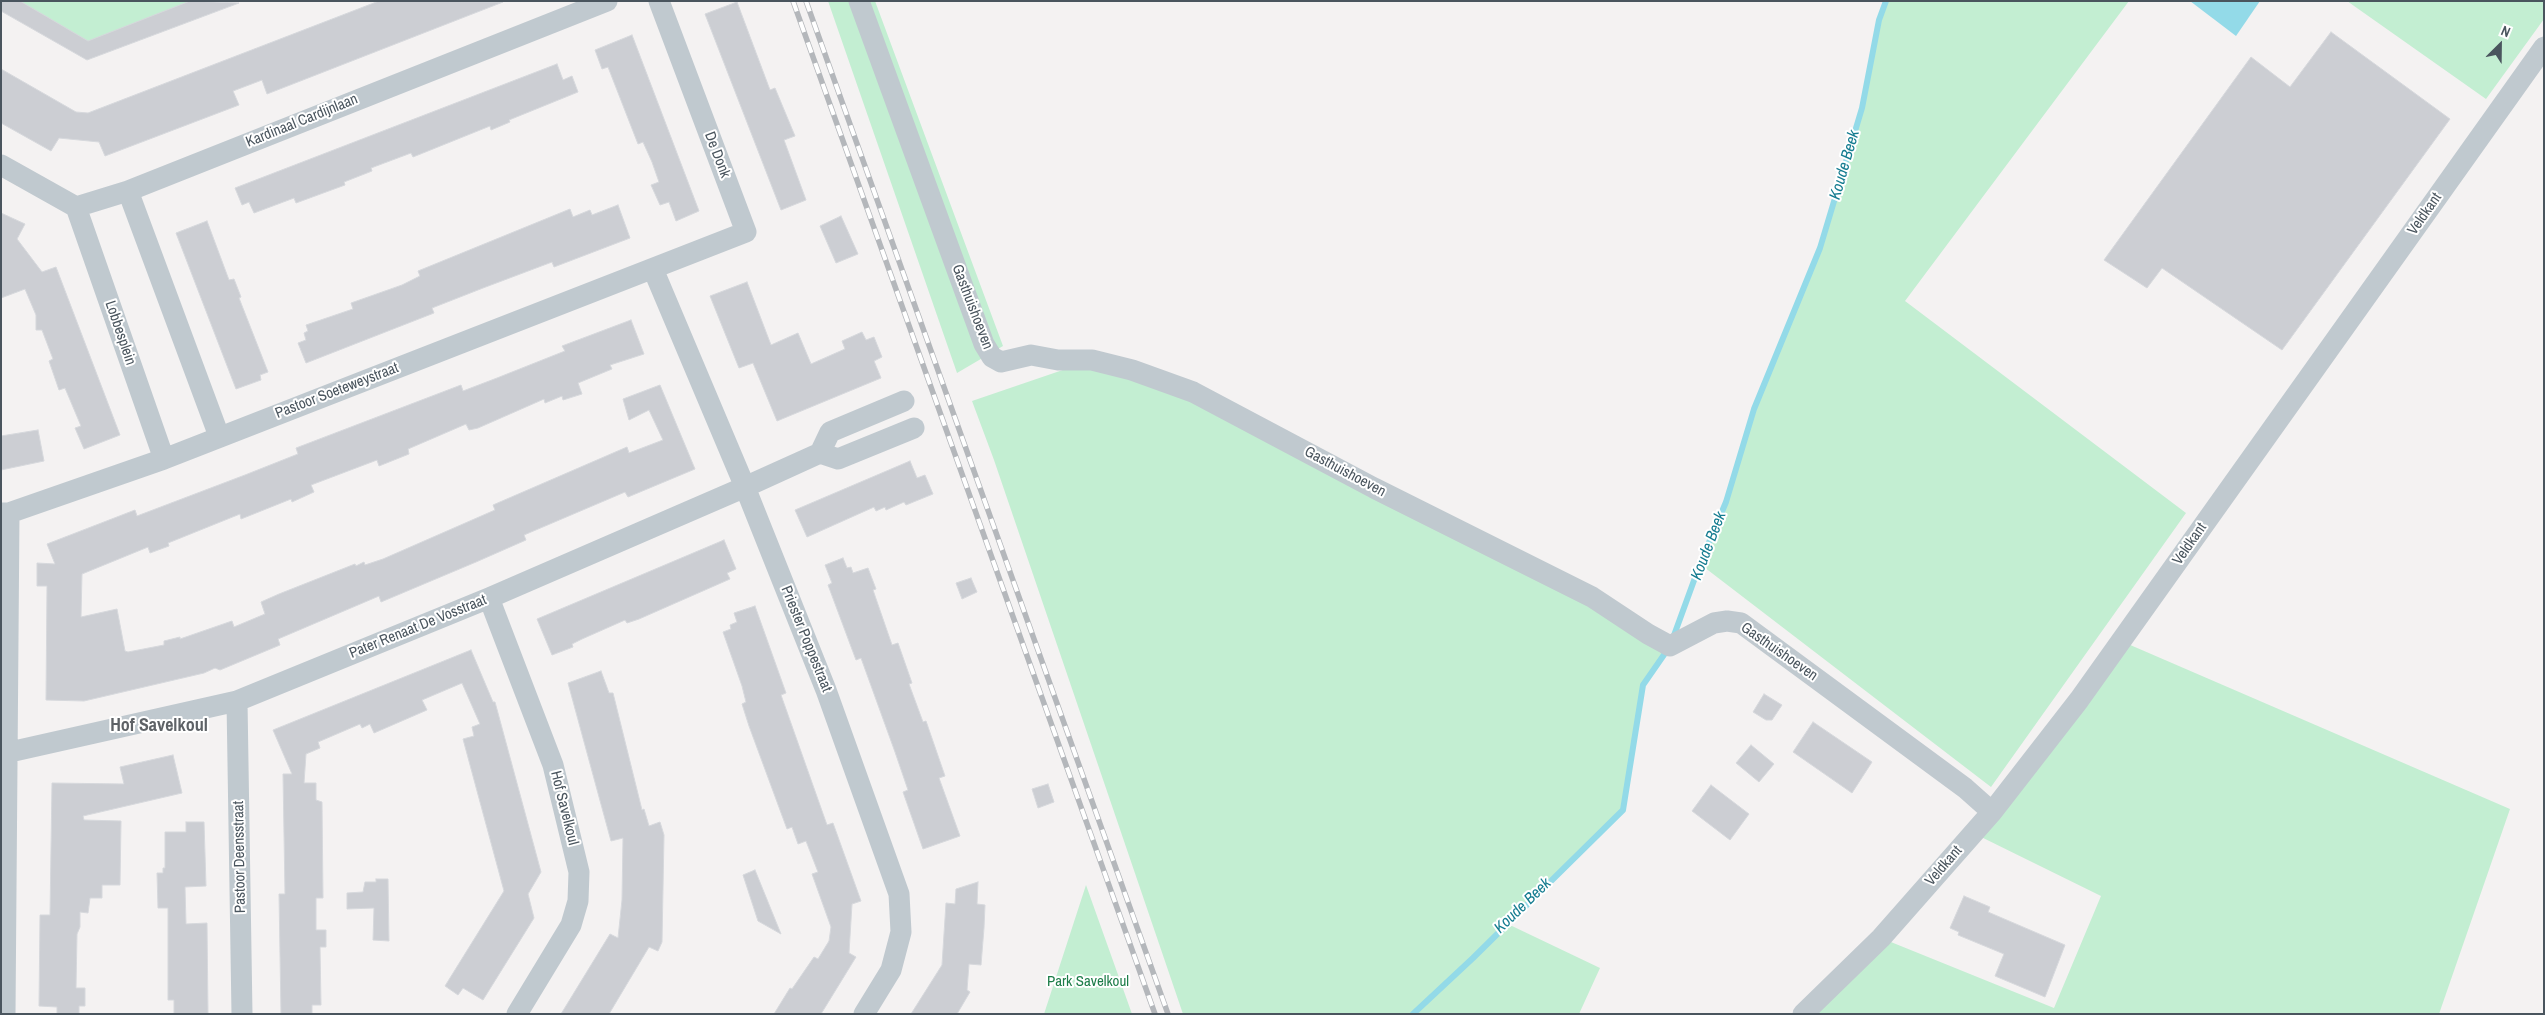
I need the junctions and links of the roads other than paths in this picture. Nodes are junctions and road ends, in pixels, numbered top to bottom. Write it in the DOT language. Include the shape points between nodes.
graph roads {
  1 [pos="607,1"];
  2 [pos="659,1"];
  3 [pos="859,1"];
  4 [pos="2544,48"];
  5 [pos="1,165"];
  6 [pos="128,191"];
  7 [pos="76,207"];
  8 [pos="662,265"];
  9 [pos="904,401"];
  10 [pos="914,428"];
  11 [pos="219,436"];
  12 [pos="820,453"];
  13 [pos="164,459"];
  14 [pos="745,487"];
  15 [pos="5,513"];
  16 [pos="489,598"];
  17 [pos="238,701"];
  18 [pos="4,754"];
  19 [pos="1992,812"];
  20 [pos="5,1014"];
  21 [pos="242,1014"];
  22 [pos="517,1014"];
  23 [pos="864,1014"];
  24 [pos="1803,1014"];
  1 -- 6 [label="street, Kardinaal Cardijnlaan"];
  2 -- 8 [label="street, De Donk" via="746,232"];
  3 -- 19 [label="street, Gasthuishoeven" via="984,344 992,357 1001,362 1031,355 1058,360 1092,360 1132,370 1193,392 1374,488 1592,597 1670,646 1714,623 1741,623 1965,788"];
  4 -- 19 [label="street, Veldkant" via="2079,700"];
  5 -- 7 [label="street"];
  6 -- 7 [label="street, Kardinaal Cardijnlaan"];
  6 -- 11 [label="street"];
  7 -- 13 [label="street, Lobbesplein"];
  8 -- 11 [label="street, Pastoor Soeteweystraat"];
  8 -- 14 [label="street, Priester Poppestraat"];
  9 -- 12 [label="street" via="830,432"];
  10 -- 12 [label="street" via="838,459"];
  11 -- 13 [label="street, Pastoor Soeteweystraat"];
  12 -- 14 [label="street, Pater Renaat De Vosstraat"];
  13 -- 15 [label="street, Pastoor Soeteweystraat"];
  14 -- 16 [label="street, Pater Renaat De Vosstraat"];
  14 -- 23 [label="street, Priester Poppestraat" via="826,690 899,894 901,932 890,970"];
  15 -- 18 [label="street"];
  16 -- 17 [label="street, Pater Renaat De Vosstraat"];
  16 -- 22 [label="street, Hof Savelkoul" via="553,765 579,872 578,901 571,925"];
  17 -- 18 [label="street, Pater Renaat De Vosstraat"];
  17 -- 21 [label="street, Pastoor Deensstraat"];
  18 -- 20 [label="street"];
  19 -- 24 [label="street, Veldkant" via="1881,938"];
}
